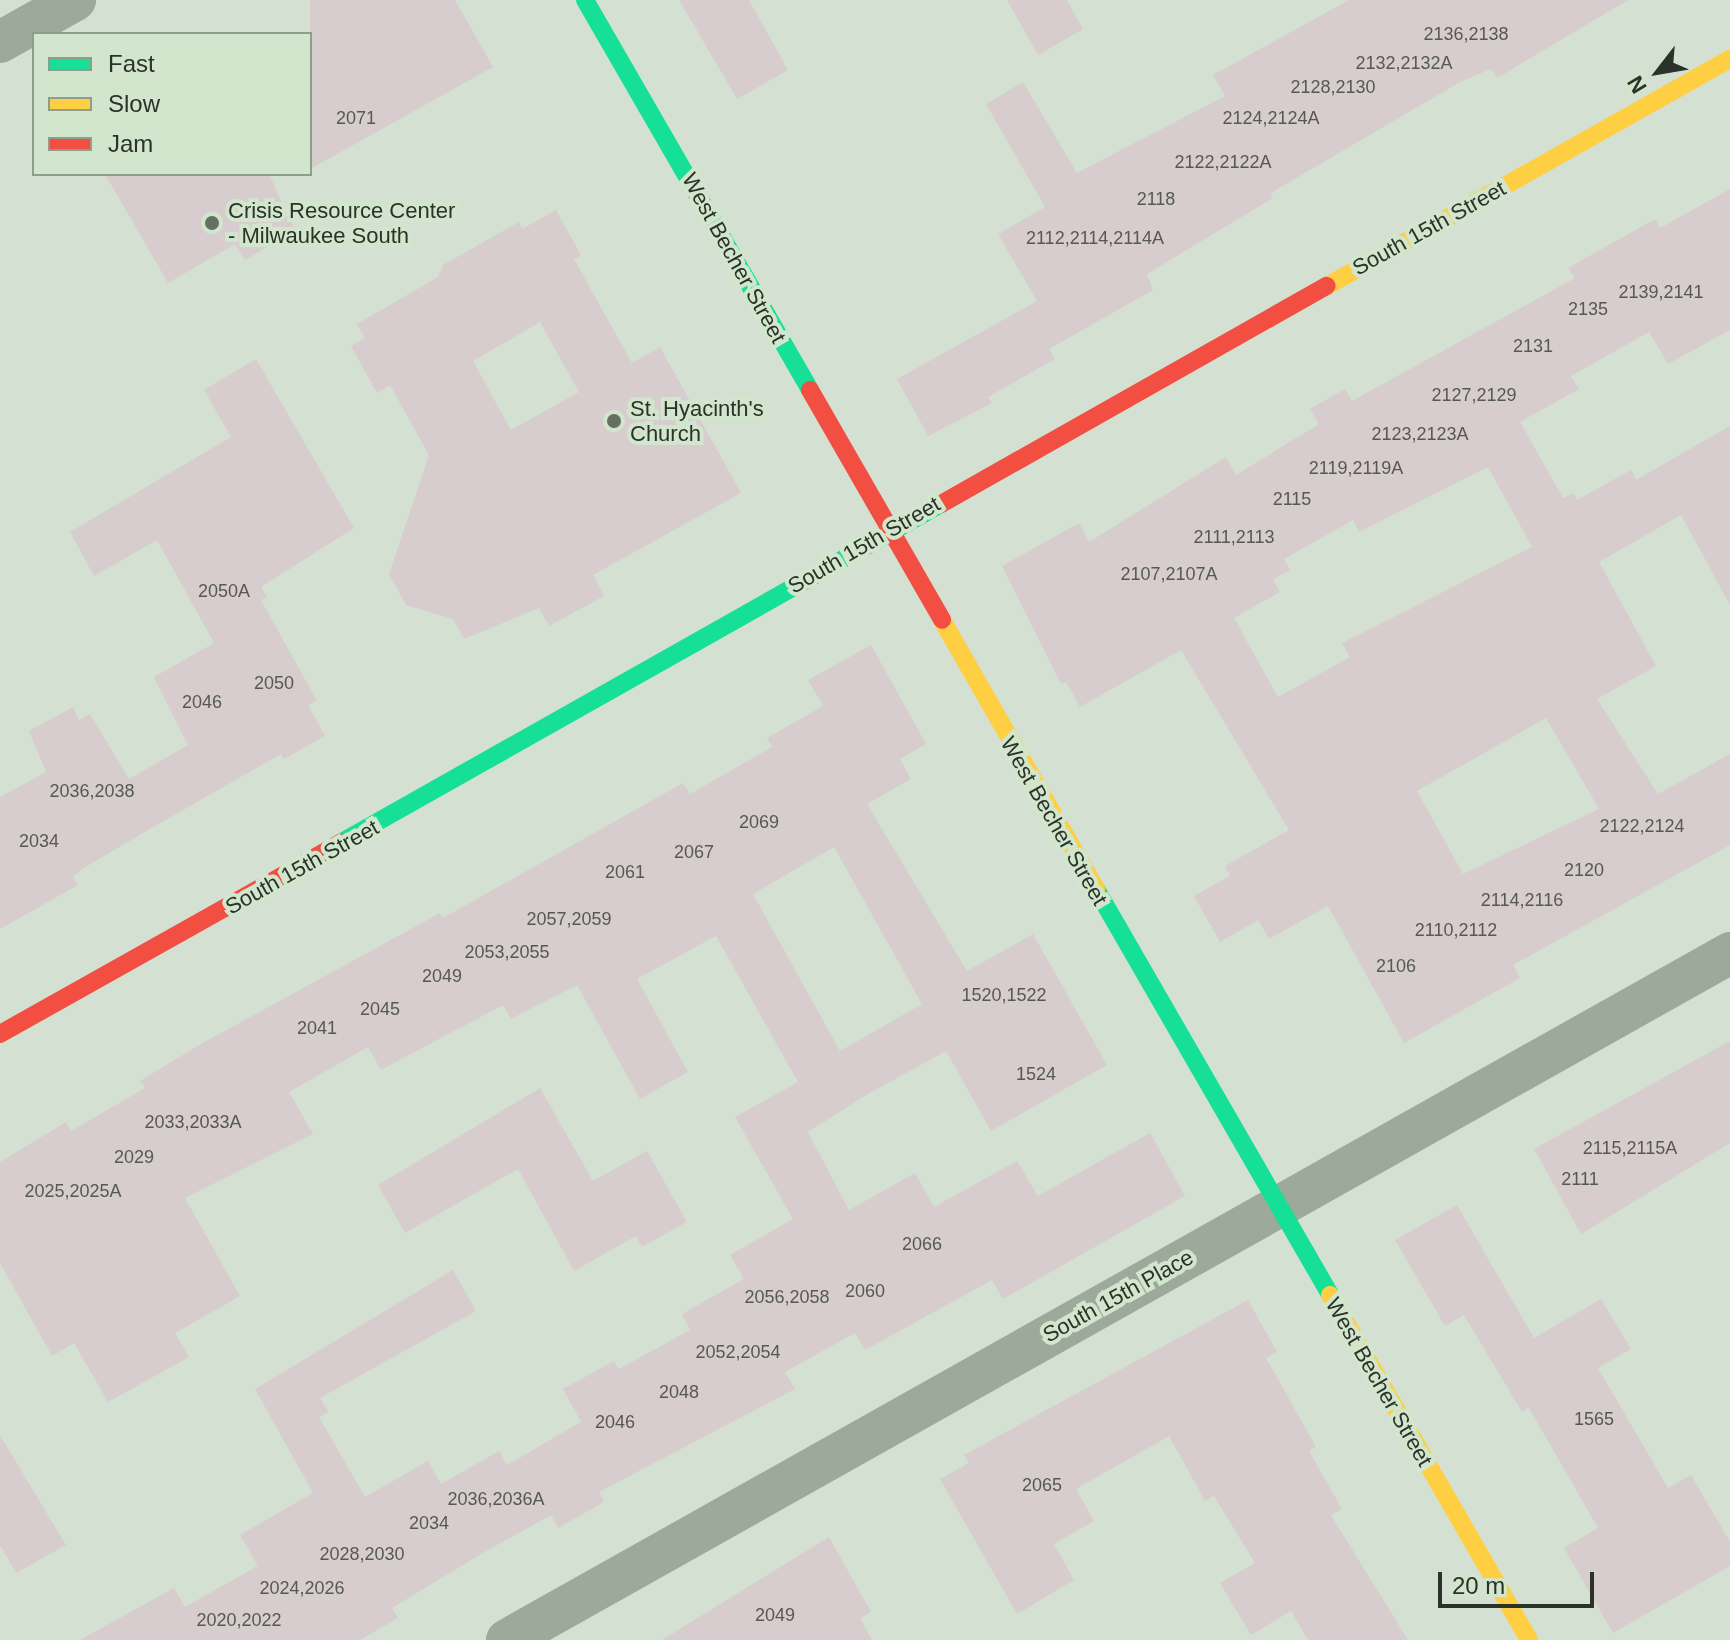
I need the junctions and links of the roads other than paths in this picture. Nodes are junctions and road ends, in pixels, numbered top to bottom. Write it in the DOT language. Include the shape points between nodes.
graph roads {
  1 [pos="75,0"];
  2 [pos="585,0"];
  3 [pos="0,42"];
  4 [pos="1730,59"];
  5 [pos="888,531"];
  6 [pos="1730,953"];
  7 [pos="0,1034"];
  8 [pos="1276,1206"];
  9 [pos="507,1640"];
  10 [pos="1529,1640"];
  1 -- 3 [label="street"];
  2 -- 5 [label="street, West Becher Street"];
  4 -- 5 [label="street, South 15th Street"];
  5 -- 7 [label="street, South 15th Street"];
  5 -- 8 [label="street, West Becher Street"];
  6 -- 8 [label="street, South 15th Place"];
  8 -- 9 [label="street, South 15th Place"];
  8 -- 10 [label="street, West Becher Street"];
}
